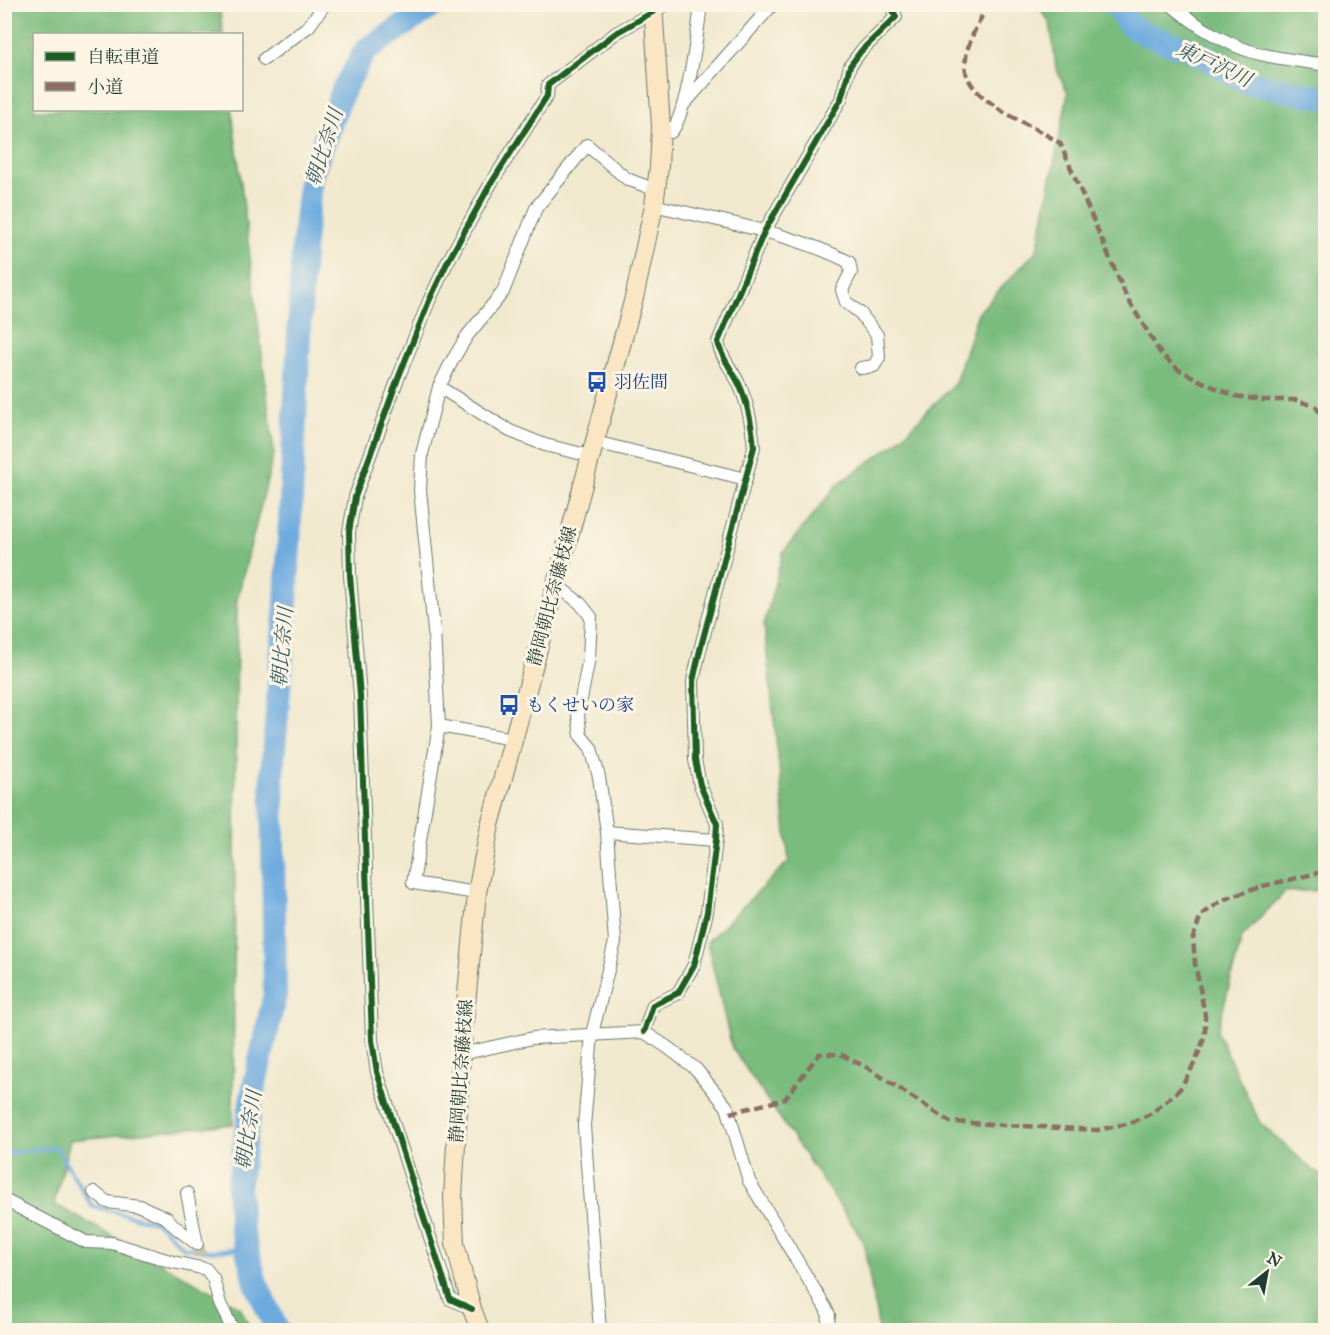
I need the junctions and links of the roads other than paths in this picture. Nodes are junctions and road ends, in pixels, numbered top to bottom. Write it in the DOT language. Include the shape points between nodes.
graph roads {
  1 [pos="324,4"];
  2 [pos="701,4"];
  3 [pos="773,4"];
  4 [pos="890,4"];
  5 [pos="1170,4"];
  6 [pos="657,7"];
  7 [pos="264,59"];
  8 [pos="1326,65"];
  9 [pos="683,105"];
  10 [pos="661,127"];
  11 [pos="655,198"];
  12 [pos="764,232"];
  13 [pos="861,368"];
  14 [pos="439,387"];
  15 [pos="593,449"];
  16 [pos="746,479"];
  17 [pos="555,584"];
  18 [pos="439,726"];
  19 [pos="513,739"];
  20 [pos="607,832"];
  21 [pos="716,840"];
  22 [pos="477,893"];
  23 [pos="644,1032"];
  24 [pos="592,1034"];
  25 [pos="461,1054"];
  26 [pos="94,1192"];
  27 [pos="187,1193"];
  28 [pos="4,1200"];
  29 [pos="472,1309"];
  30 [pos="233,1330"];
  31 [pos="480,1330"];
  32 [pos="600,1330"];
  33 [pos="827,1330"];
  1 -- 7 [label="street" via="309,26"];
  2 -- 9 [label="street"];
  3 -- 9 [label="street"];
  4 -- 12 [label="street" via="896,17 850,66 841,99"];
  5 -- 8 [label="street" via="1234,45"];
  6 -- 10 [label="main road, 静岡朝比奈藤枝線"];
  6 -- 29 [label="street" via="548,85 547,96 490,185 429,301 369,453 349,532 360,696 372,1040 377,1072 450,1299"];
  9 -- 10 [label="street" via="671,132"];
  10 -- 11 [label="main road, 静岡朝比奈藤枝線"];
  11 -- 12 [label="street"];
  11 -- 14 [label="street" via="587,145 536,208 503,292 467,336"];
  11 -- 15 [label="main road, 静岡朝比奈藤枝線" via="635,294"];
  12 -- 13 [label="street" via="849,262 851,272 842,290 846,302 876,335 879,357 874,366"];
  12 -- 16 [label="street" via="718,342 720,353 739,383 753,429 754,447"];
  14 -- 15 [label="street" via="510,431 545,445"];
  14 -- 18 [label="street" via="422,454 420,490"];
  15 -- 16 [label="street"];
  15 -- 17 [label="main road, 静岡朝比奈藤枝線"];
  16 -- 21 [label="street" via="693,681 695,760 700,785 717,824"];
  17 -- 19 [label="main road, 静岡朝比奈藤枝線"];
  17 -- 20 [label="street" via="591,617 589,658 578,715 581,736 591,748 599,777"];
  18 -- 19 [label="street"];
  18 -- 22 [label="street" via="413,883"];
  19 -- 22 [label="main road, 静岡朝比奈藤枝線"];
  20 -- 21 [label="street"];
  20 -- 24 [label="street" via="615,942"];
  21 -- 23 [label="street" via="707,912 694,965 678,993 653,1005"];
  22 -- 25 [label="main road, 静岡朝比奈藤枝線"];
  23 -- 24 [label="street"];
  23 -- 33 [label="street" via="696,1069 727,1107 749,1181 825,1307 829,1315"];
  24 -- 25 [label="street" via="533,1038"];
  24 -- 32 [label="street" via="584,1126"];
  25 -- 29 [label="main road, 静岡朝比奈藤枝線" via="453,1198 455,1244"];
  26 -- 27 [label="street" via="108,1202 140,1206 167,1218 197,1244"];
  28 -- 30 [label="street" via="86,1242 112,1243 173,1262 204,1264"];
  29 -- 31 [label="main road, 静岡朝比奈藤枝線"];
}
